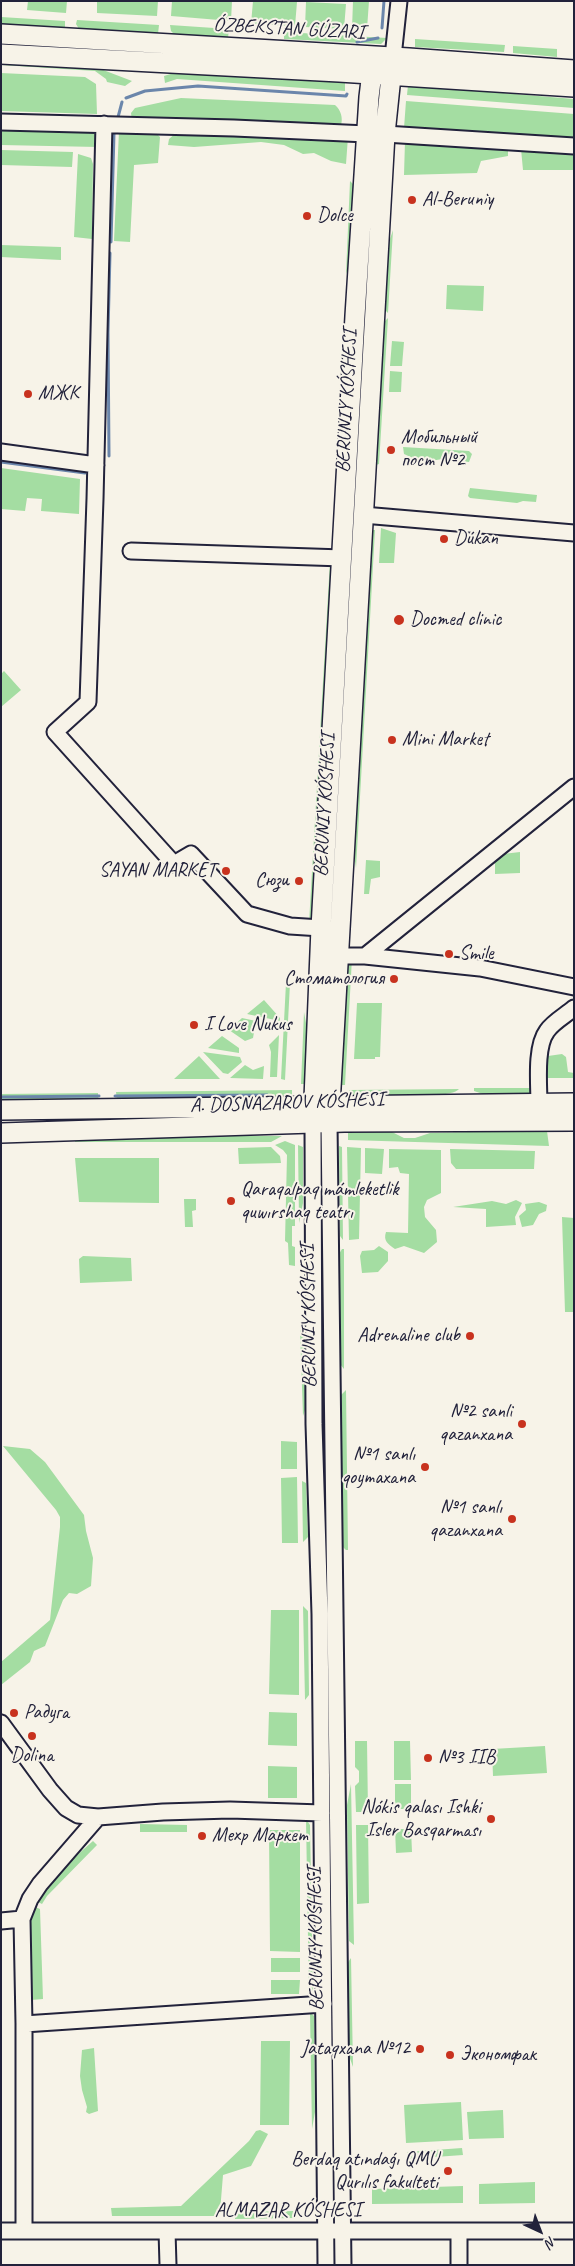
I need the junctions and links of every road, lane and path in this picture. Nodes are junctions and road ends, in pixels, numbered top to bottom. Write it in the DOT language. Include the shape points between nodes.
graph roads {
  1 [pos="399,1"];
  2 [pos="1,34"];
  3 [pos="1,54"];
  4 [pos="393,57"];
  5 [pos="379,68"];
  6 [pos="574,70"];
  7 [pos="574,87"];
  8 [pos="1,122"];
  9 [pos="104,124"];
  10 [pos="376,134"];
  11 [pos="574,146"];
  12 [pos="1,452"];
  13 [pos="96,465"];
  14 [pos="364,516"];
  15 [pos="574,533"];
  16 [pos="131,551"];
  17 [pos="343,558"];
  18 [pos="348,624"];
  19 [pos="574,787"];
  20 [pos="321,928"];
  21 [pos="339,956"];
  22 [pos="365,956"];
  23 [pos="574,987"];
  24 [pos="574,1008"];
  25 [pos="322,1083"];
  26 [pos="539,1104"];
  27 [pos="574,1104"];
  28 [pos="1,1110"];
  29 [pos="352,1114"];
  30 [pos="321,1115"];
  31 [pos="284,1116"];
  32 [pos="574,1121"];
  33 [pos="1,1133"];
  34 [pos="313,1154"];
  35 [pos="330,1154"];
  36 [pos="327,1614"];
  37 [pos="1,1723"];
  38 [pos="322,1813"];
  39 [pos="98,1817"];
  40 [pos="22,1919"];
  41 [pos="1,1921"];
  42 [pos="324,2004"];
  43 [pos="24,2024"];
  44 [pos="1,2231"];
  45 [pos="24,2231"];
  46 [pos="167,2231"];
  47 [pos="574,2231"];
  48 [pos="326,2232"];
  49 [pos="343,2232"];
  50 [pos="459,2232"];
  51 [pos="168,2265"];
  52 [pos="326,2265"];
  53 [pos="343,2265"];
  54 [pos="459,2265"];
  1 -- 4 [label="street, BERUNIY KÓSHESI"];
  2 -- 5 [label="main road"];
  3 -- 5 [label="main road"];
  4 -- 5 [label="main road, BERUNIY KÓSHESI"];
  4 -- 6 [label="main road"];
  5 -- 7 [label="main road"];
  5 -- 10 [label="main road, BERUNIY KÓSHESI"];
  8 -- 9 [label="street"];
  9 -- 10 [label="street"];
  9 -- 13 [label="street"];
  10 -- 11 [label="street"];
  10 -- 14 [label="main road, BERUNIY KÓSHESI"];
  10 -- 17 [label="main road, BERUNIY KÓSHESI"];
  12 -- 13 [label="street"];
  13 -- 20 [label="street" via="88,702 55,732 174,864 191,854 247,914 290,926"];
  14 -- 15 [label="street"];
  14 -- 18 [label="main road, BERUNIY KÓSHESI"];
  16 -- 17 [label="street"];
  17 -- 18 [label="main road, BERUNIY KÓSHESI"];
  18 -- 20 [label="main road, BERUNIY KÓSHESI"];
  18 -- 21 [label="main road, BERUNIY KÓSHESI"];
  19 -- 22 [label="street"];
  20 -- 25 [label="main road, BERUNIY KÓSHESI"];
  21 -- 22 [label="street"];
  21 -- 25 [label="main road, BERUNIY KÓSHESI"];
  22 -- 23 [label="street" via="480,968"];
  24 -- 26 [label="street" via="547,1030 543,1040"];
  25 -- 30 [label="main road, BERUNIY KÓSHESI"];
  26 -- 27 [label="main road, A. DOSNAZAROV KÓSHESI"];
  26 -- 29 [label="main road, A. DOSNAZAROV KÓSHESI"];
  28 -- 31 [label="main road, A. DOSNAZAROV KÓSHESI"];
  29 -- 30 [label="main road, A. DOSNAZAROV KÓSHESI"];
  29 -- 32 [label="main road, A. DOSNAZAROV KÓSHESI"];
  30 -- 31 [label="main road, A. DOSNAZAROV KÓSHESI"];
  30 -- 34 [label="street, BERUNIY KÓSHESI"];
  30 -- 35 [label="street, BERUNIY KÓSHESI"];
  31 -- 33 [label="main road, A. DOSNAZAROV KÓSHESI"];
  34 -- 35 [label="street" via="321,1148"];
  34 -- 36 [label="street, BERUNIY KÓSHESI" via="314,1424"];
  35 -- 36 [label="street, BERUNIY KÓSHESI"];
  36 -- 38 [label="street, BERUNIY KÓSHESI"];
  36 -- 49 [label="street, BERUNIY KÓSHESI"];
  37 -- 39 [label="street" via="66,1808 78,1815"];
  38 -- 39 [label="street" via="236,1810"];
  38 -- 42 [label="street, BERUNIY KÓSHESI"];
  39 -- 40 [label="street" via="40,1884"];
  40 -- 41 [label="street"];
  40 -- 43 [label="street"];
  42 -- 43 [label="street"];
  42 -- 48 [label="street, BERUNIY KÓSHESI"];
  43 -- 45 [label="street"];
  44 -- 45 [label="street, ALMAZAR KÓSHESI"];
  45 -- 46 [label="street, ALMAZAR KÓSHESI"];
  46 -- 48 [label="street, ALMAZAR KÓSHESI"];
  46 -- 51 [label="street"];
  47 -- 50 [label="street, ALMAZAR KÓSHESI"];
  48 -- 49 [label="street, ALMAZAR KÓSHESI"];
  48 -- 52 [label="street, BERUNIY KÓSHESI"];
  49 -- 50 [label="street, ALMAZAR KÓSHESI"];
  49 -- 53 [label="street, BERUNIY KÓSHESI"];
  50 -- 54 [label="street"];
}
